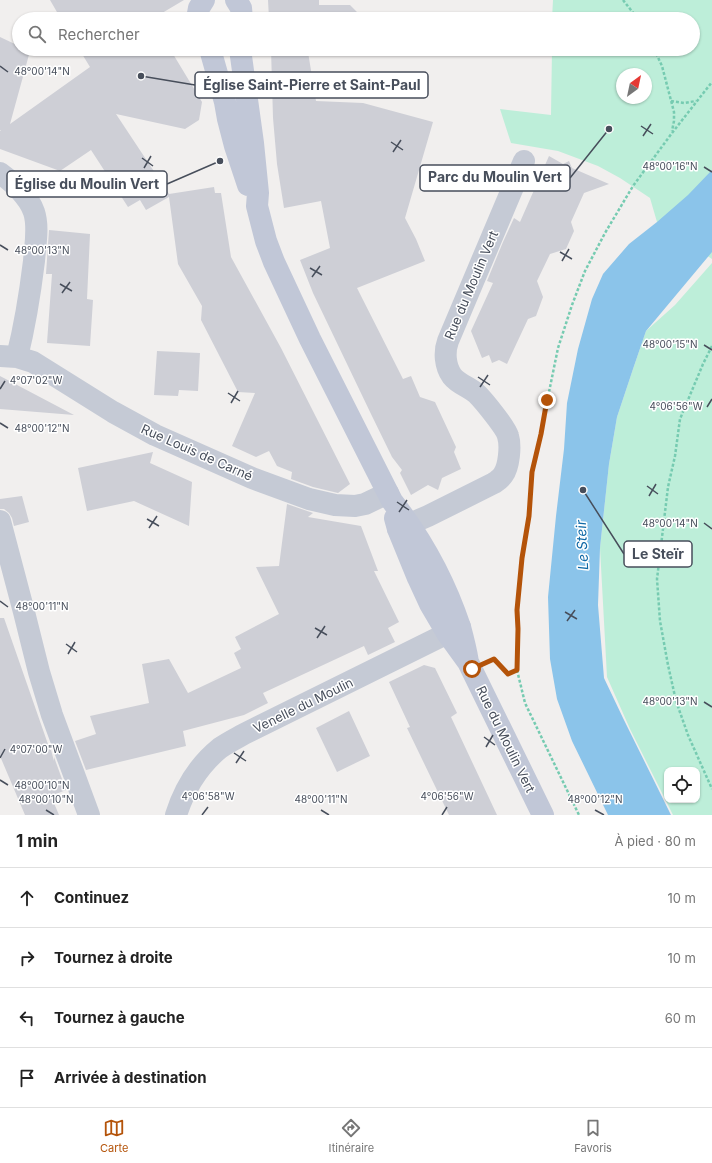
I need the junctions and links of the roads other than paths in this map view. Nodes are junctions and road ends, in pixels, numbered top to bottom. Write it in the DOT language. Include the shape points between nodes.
graph roads {
  1 [pos="236,0"];
  2 [pos="241,12"];
  3 [pos="212,56"];
  4 [pos="241,56"];
  5 [pos="524,160"];
  6 [pos="0,174"];
  7 [pos="257,206"];
  8 [pos="9,357"];
  9 [pos="390,497"];
  10 [pos="0,521"];
  11 [pos="404,526"];
  12 [pos="454,630"];
  13 [pos="89,815"];
  14 [pos="176,815"];
  15 [pos="543,815"];
  1 -- 2 [label="main road"];
  3 -- 7 [label="main road, Rue du Moulin Vert" via="235,146"];
  4 -- 7 [label="main road, Rue du Moulin Vert" via="253,143"];
  5 -- 11 [label="street, Rue du Moulin Vert" via="446,348 446,361 452,376 463,386 476,392 504,428 509,446 507,468 494,483 480,491"];
  6 -- 8 [label="street, Rue Louis de Carné" via="17,187 34,212 36,222 31,290 24,330"];
  7 -- 9 [label="main road, Rue du Moulin Vert" via="274,262"];
  8 -- 9 [label="street, Rue Louis de Carné" via="33,362 155,435 252,478 335,505 355,506"];
  9 -- 11 [label="main road, Rue du Moulin Vert"];
  10 -- 13 [label="street" via="38,672"];
  11 -- 12 [label="main road, Rue du Moulin Vert" via="425,548 436,570"];
  12 -- 14 [label="street, Venelle du Moulin" via="244,734 221,748 194,778"];
  12 -- 15 [label="main road, Rue du Moulin Vert"];
}
